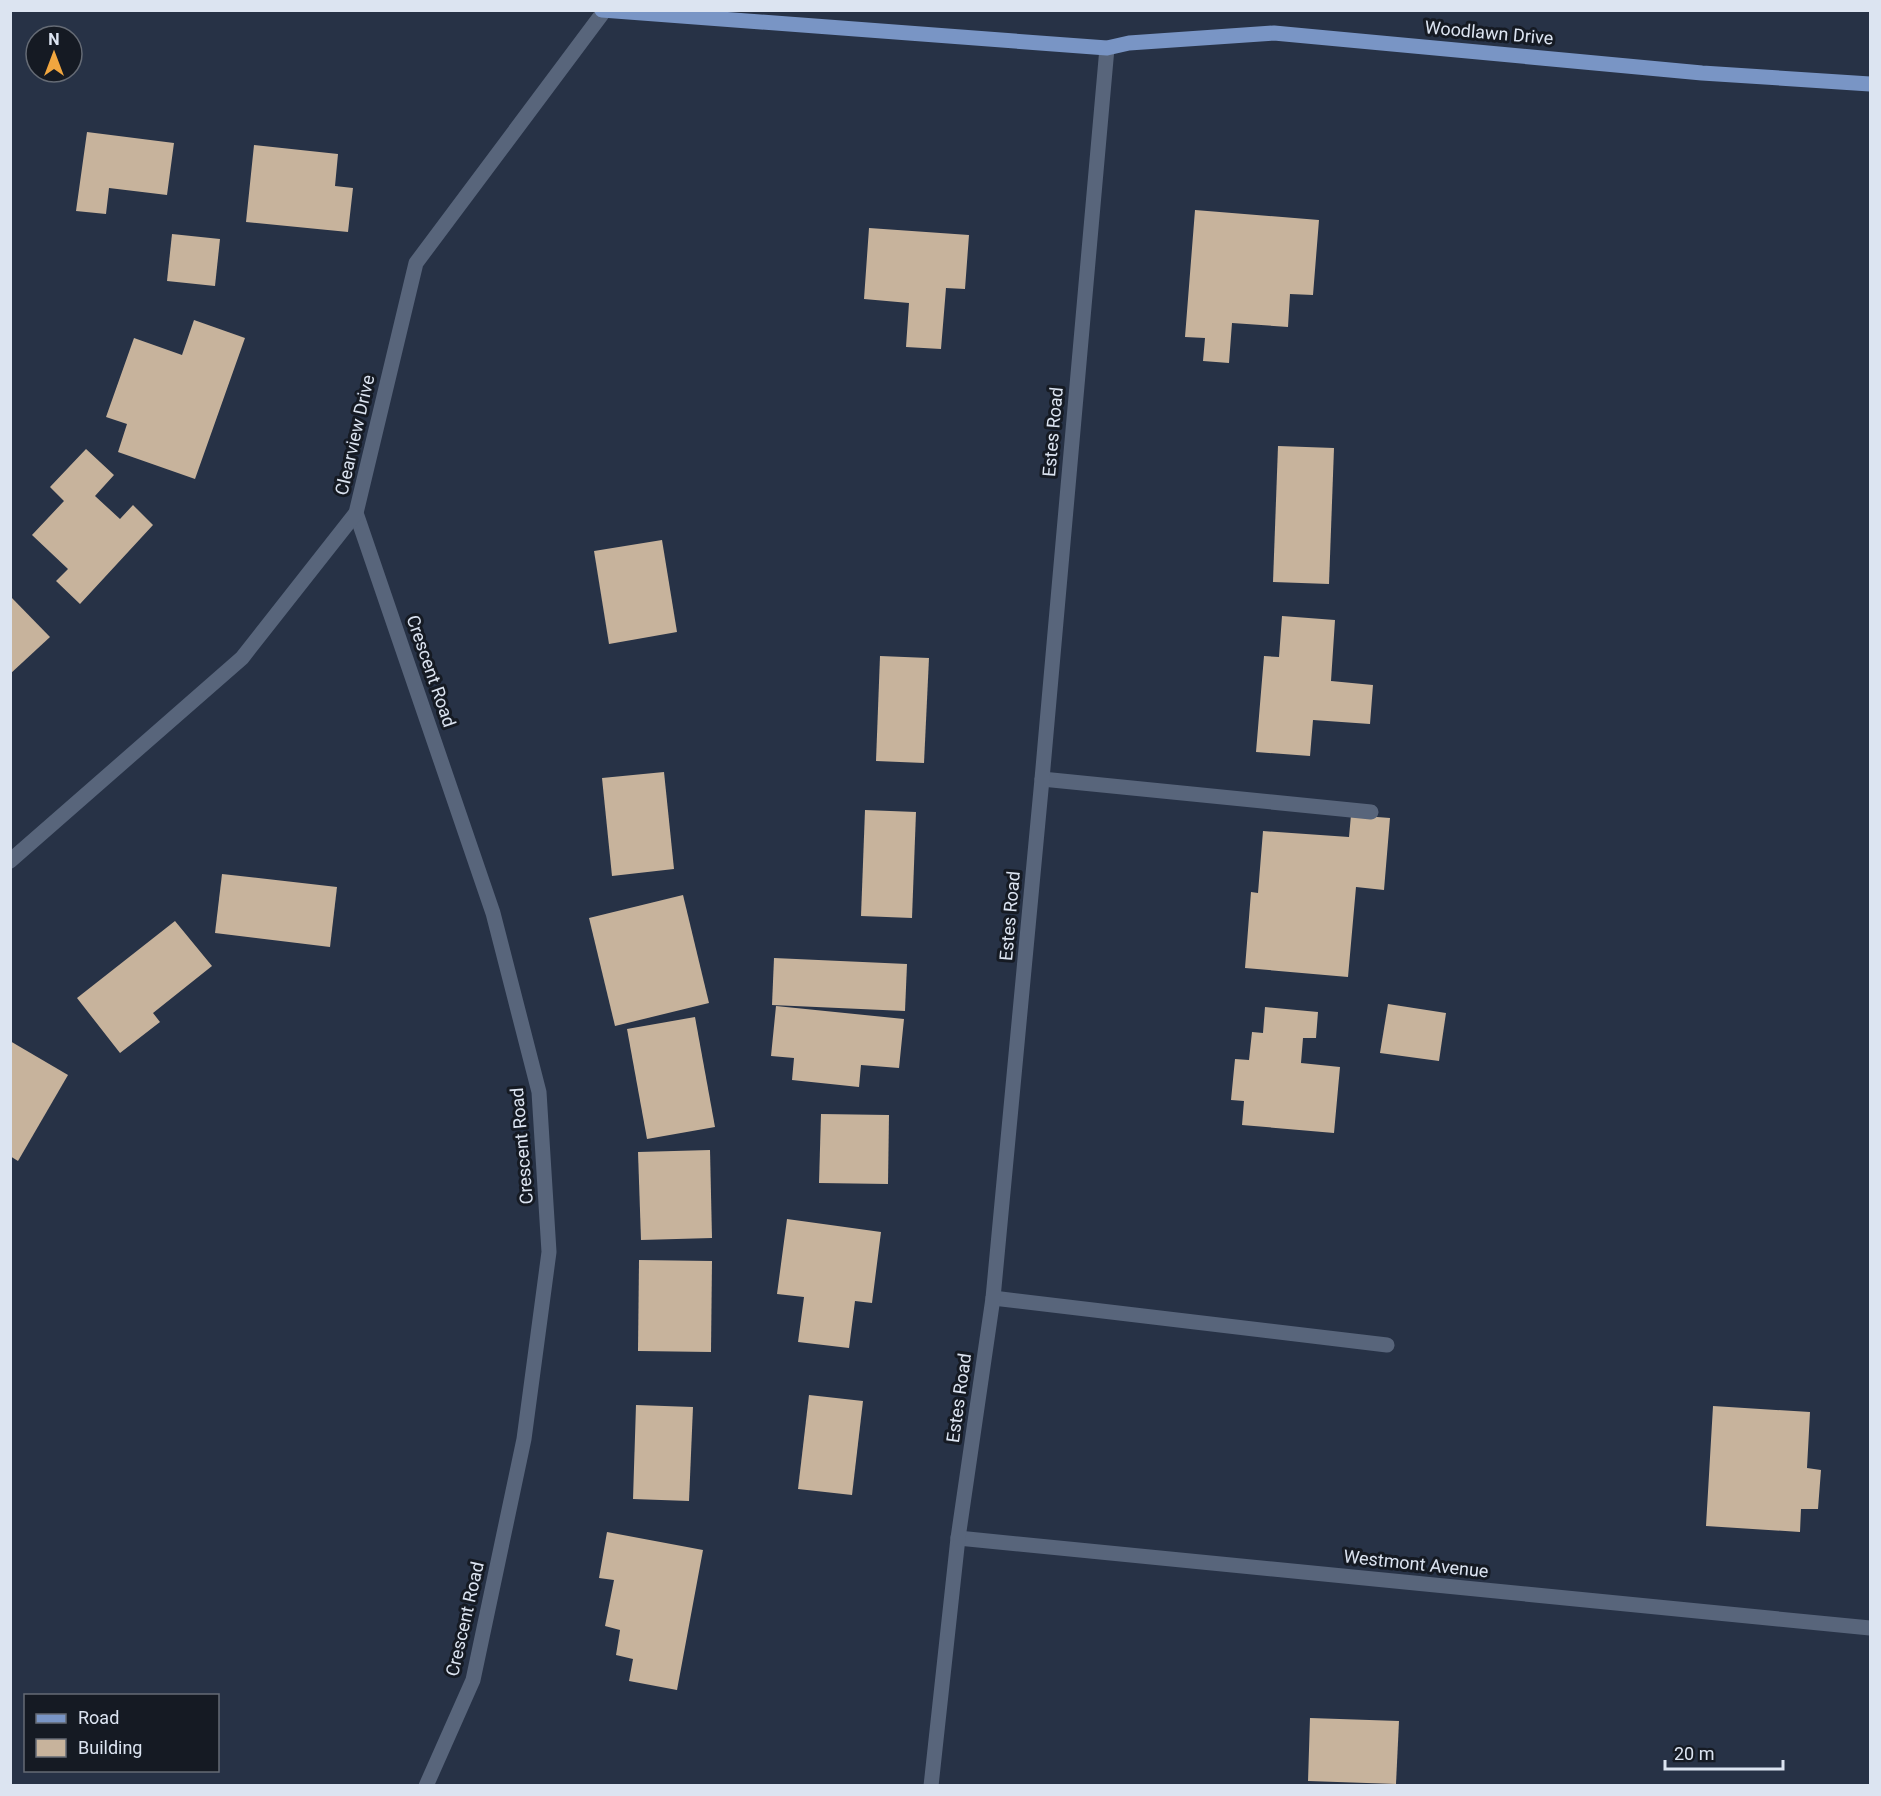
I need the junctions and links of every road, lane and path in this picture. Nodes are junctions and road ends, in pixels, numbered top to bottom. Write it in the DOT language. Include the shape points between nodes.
graph roads {
  1 [pos="604,11"];
  2 [pos="1107,48"];
  3 [pos="1870,84"];
  4 [pos="356,513"];
  5 [pos="1042,779"];
  6 [pos="1371,812"];
  7 [pos="10,861"];
  8 [pos="993,1298"];
  9 [pos="1387,1344"];
  10 [pos="958,1538"];
  11 [pos="1870,1628"];
  12 [pos="426,1785"];
  13 [pos="931,1785"];
  1 -- 2 [label="main road, Woodlawn Drive"];
  1 -- 4 [label="street, Clearview Drive" via="416,263"];
  2 -- 3 [label="main road, Woodlawn Drive" via="1129,42 1274,33 1702,73"];
  2 -- 5 [label="street, Estes Road"];
  4 -- 7 [label="street, Clearview Drive" via="242,658"];
  4 -- 12 [label="street, Crescent Road" via="493,913 539,1092 549,1240 524,1439 474,1680"];
  5 -- 6 [label="street"];
  5 -- 8 [label="street, Estes Road"];
  8 -- 9 [label="street"];
  8 -- 10 [label="street, Estes Road"];
  10 -- 11 [label="street, Westmont Avenue"];
  10 -- 13 [label="street, Estes Road"];
}
